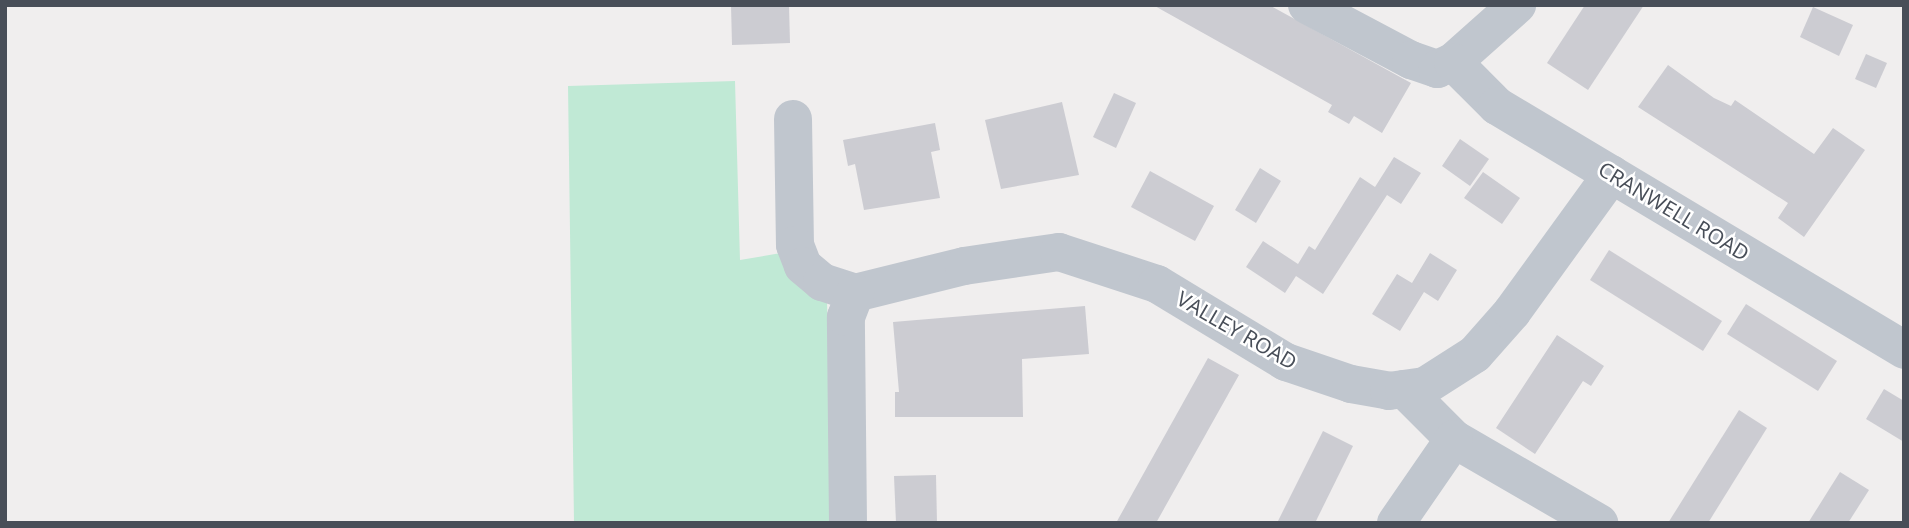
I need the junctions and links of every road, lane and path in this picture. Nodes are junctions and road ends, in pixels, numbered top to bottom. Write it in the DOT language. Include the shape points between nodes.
graph roads {
  1 [pos="1307,5"];
  2 [pos="1517,5"];
  3 [pos="1453,62"];
  4 [pos="793,119"];
  5 [pos="1612,174"];
  6 [pos="855,293"];
  7 [pos="1904,349"];
  8 [pos="1404,389"];
  9 [pos="1454,439"];
  10 [pos="848,523"];
  11 [pos="1396,523"];
  12 [pos="1599,523"];
  1 -- 3 [label="street" via="1410,60 1437,69"];
  2 -- 3 [label="street"];
  3 -- 5 [label="street, CRANWELL ROAD" via="1497,106"];
  4 -- 6 [label="street" via="794,245 803,266 822,282"];
  5 -- 7 [label="street, CRANWELL ROAD"];
  5 -- 8 [label="street, VALLEY ROAD" via="1512,312 1475,354 1425,386"];
  6 -- 8 [label="street, VALLEY ROAD" via="964,266 1059,253 1157,284 1286,362 1351,384"];
  6 -- 10 [label="street" via="846,317"];
  8 -- 9 [label="street"];
  9 -- 11 [label="street"];
  9 -- 12 [label="street"];
}
